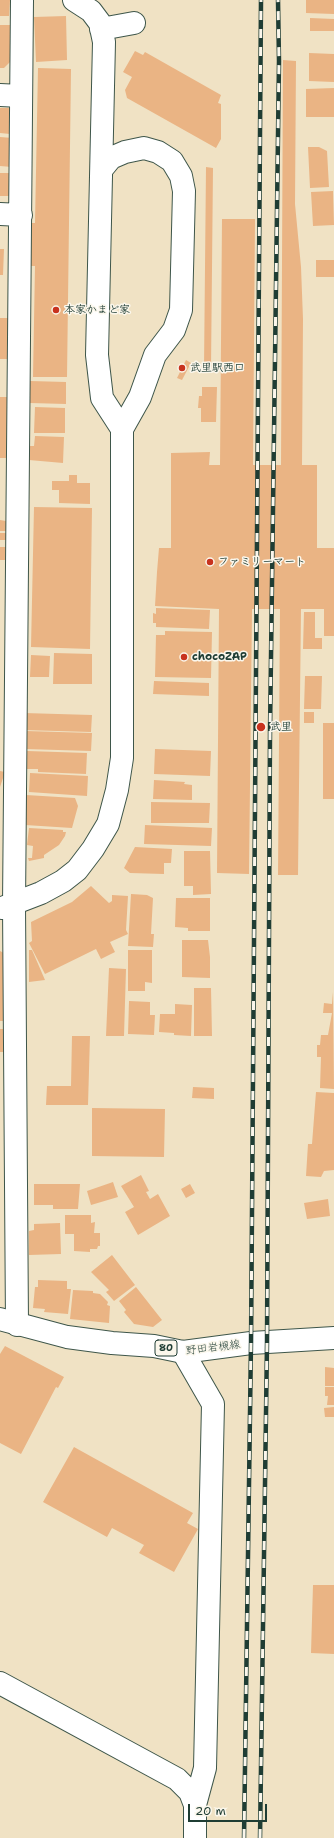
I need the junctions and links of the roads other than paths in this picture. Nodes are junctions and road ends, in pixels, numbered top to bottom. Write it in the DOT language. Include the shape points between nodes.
graph roads {
  1 [pos="22,0"];
  2 [pos="74,0"];
  3 [pos="134,23"];
  4 [pos="101,28"];
  5 [pos="10,95"];
  6 [pos="103,128"];
  7 [pos="144,148"];
  8 [pos="102,169"];
  9 [pos="10,215"];
  10 [pos="10,387"];
  11 [pos="122,429"];
  12 [pos="9,592"];
  13 [pos="8,810"];
  14 [pos="7,907"];
  15 [pos="8,1322"];
  16 [pos="334,1338"];
  17 [pos="183,1352"];
  18 [pos="0,1683"];
  19 [pos="195,1805"];
  20 [pos="195,1838"];
  1 -- 5 [label="street"];
  2 -- 4 [label="street" via="91,12"];
  3 -- 4 [label="street"];
  4 -- 6 [label="street" via="104,42"];
  5 -- 9 [label="street"];
  6 -- 7 [label="street"];
  6 -- 8 [label="street"];
  7 -- 8 [label="street" via="111,158"];
  7 -- 11 [label="street" via="158,152 172,161 181,176 184,191 174,249 181,310 174,330 155,354 140,397"];
  8 -- 11 [label="street" via="107,212 97,355 102,398"];
  9 -- 10 [label="street"];
  10 -- 12 [label="street"];
  11 -- 14 [label="street" via="122,758 117,790 108,824 77,870 64,881"];
  12 -- 13 [label="street"];
  13 -- 14 [label="street"];
  14 -- 15 [label="street"];
  15 -- 17 [label="street, 野田岩槻線 / 80" via="67,1337 154,1346"];
  16 -- 17 [label="street, 野田岩槻線 / 80" via="251,1343"];
  17 -- 19 [label="street" via="213,1404 205,1768"];
  18 -- 19 [label="street" via="177,1779 190,1792"];
  19 -- 20 [label="street"];
}
